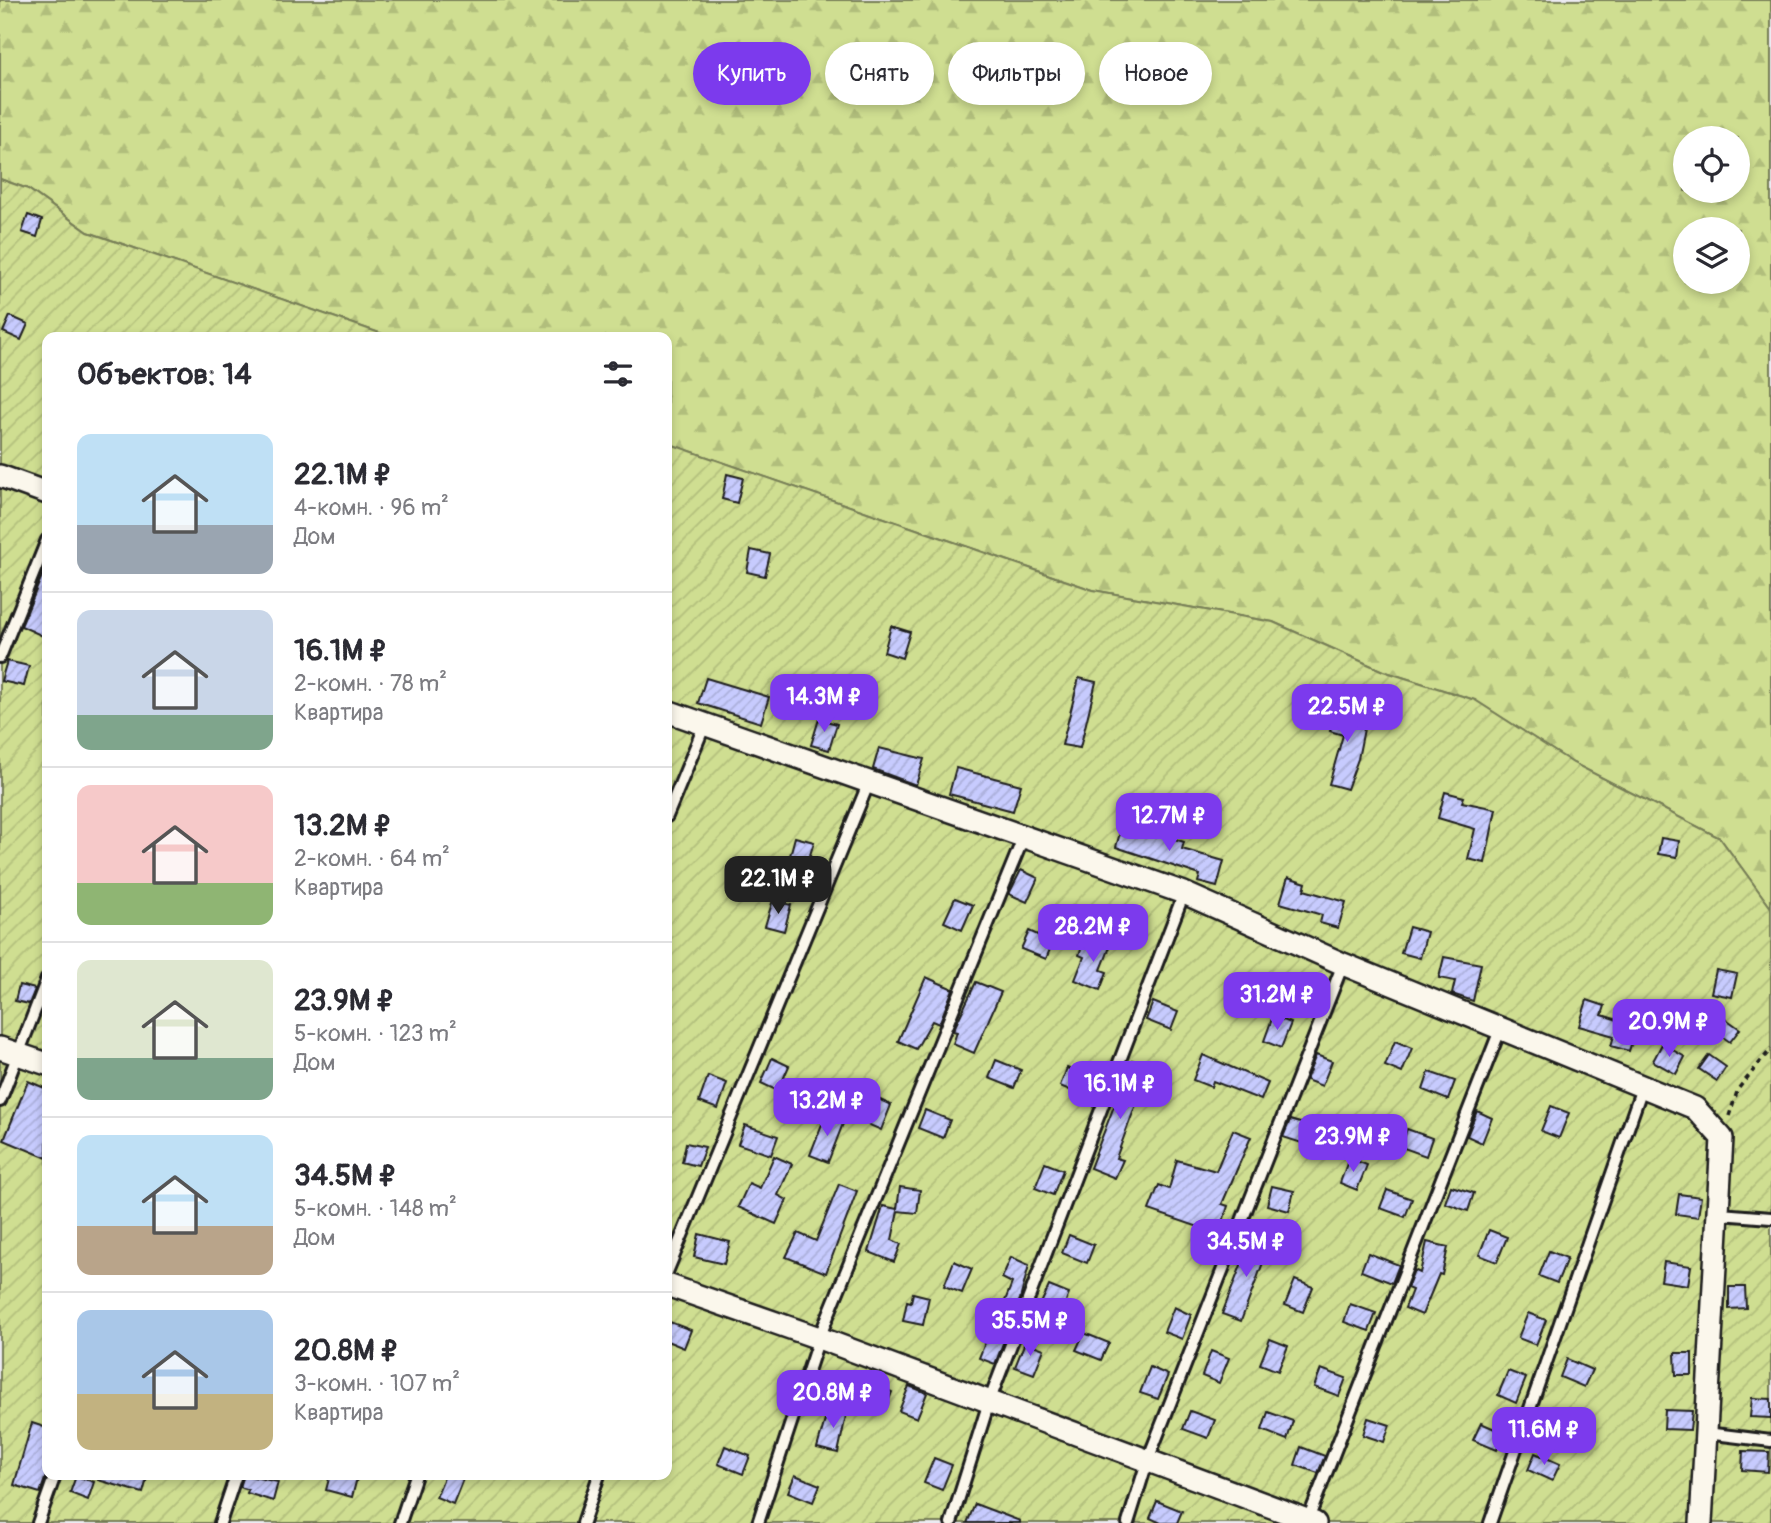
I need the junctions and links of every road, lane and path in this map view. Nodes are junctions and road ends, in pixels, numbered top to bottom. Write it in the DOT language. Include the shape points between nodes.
graph roads {
  1 [pos="0,476"];
  2 [pos="42,491"];
  3 [pos="42,552"];
  4 [pos="0,657"];
  5 [pos="672,713"];
  6 [pos="705,724"];
  7 [pos="869,782"];
  8 [pos="672,804"];
  9 [pos="1024,836"];
  10 [pos="1184,893"];
  11 [pos="1343,964"];
  12 [pos="42,988"];
  13 [pos="1500,1030"];
  14 [pos="1771,1049"];
  15 [pos="8,1051"];
  16 [pos="42,1062"];
  17 [pos="1643,1084"];
  18 [pos="0,1101"];
  19 [pos="1722,1138"];
  20 [pos="1720,1214"];
  21 [pos="1771,1218"];
  22 [pos="672,1260"];
  23 [pos="672,1287"];
  24 [pos="819,1338"];
  25 [pos="989,1402"];
  26 [pos="1706,1433"];
  27 [pos="1771,1441"];
  28 [pos="1147,1462"];
  29 [pos="53,1480"];
  30 [pos="234,1480"];
  31 [pos="414,1480"];
  32 [pos="597,1480"];
  33 [pos="1310,1522"];
  34 [pos="38,1523"];
  35 [pos="220,1523"];
  36 [pos="400,1523"];
  37 [pos="583,1523"];
  38 [pos="758,1523"];
  39 [pos="951,1523"];
  40 [pos="1128,1523"];
  41 [pos="1490,1523"];
  42 [pos="1701,1523"];
  1 -- 2 [label="street"];
  3 -- 4 [label="lane"];
  5 -- 6 [label="street"];
  6 -- 7 [label="street"];
  6 -- 8 [label="lane"];
  7 -- 9 [label="street"];
  7 -- 22 [label="lane"];
  9 -- 10 [label="street"];
  9 -- 24 [label="lane"];
  10 -- 11 [label="street"];
  10 -- 25 [label="lane"];
  11 -- 13 [label="street"];
  11 -- 28 [label="lane"];
  12 -- 15 [label="lane"];
  13 -- 17 [label="street"];
  13 -- 33 [label="lane"];
  14 -- 19 [label="path" via="1738,1089"];
  15 -- 16 [label="street"];
  15 -- 18 [label="lane"];
  17 -- 19 [label="street" via="1695,1108"];
  17 -- 41 [label="lane"];
  19 -- 20 [label="street"];
  20 -- 21 [label="lane"];
  20 -- 26 [label="street"];
  23 -- 24 [label="street"];
  24 -- 25 [label="street"];
  24 -- 38 [label="lane"];
  25 -- 28 [label="street"];
  25 -- 39 [label="lane"];
  26 -- 27 [label="lane"];
  26 -- 42 [label="street"];
  28 -- 33 [label="street"];
  28 -- 40 [label="lane"];
  29 -- 34 [label="lane"];
  30 -- 35 [label="lane"];
  31 -- 36 [label="lane"];
  32 -- 37 [label="lane"];
}
